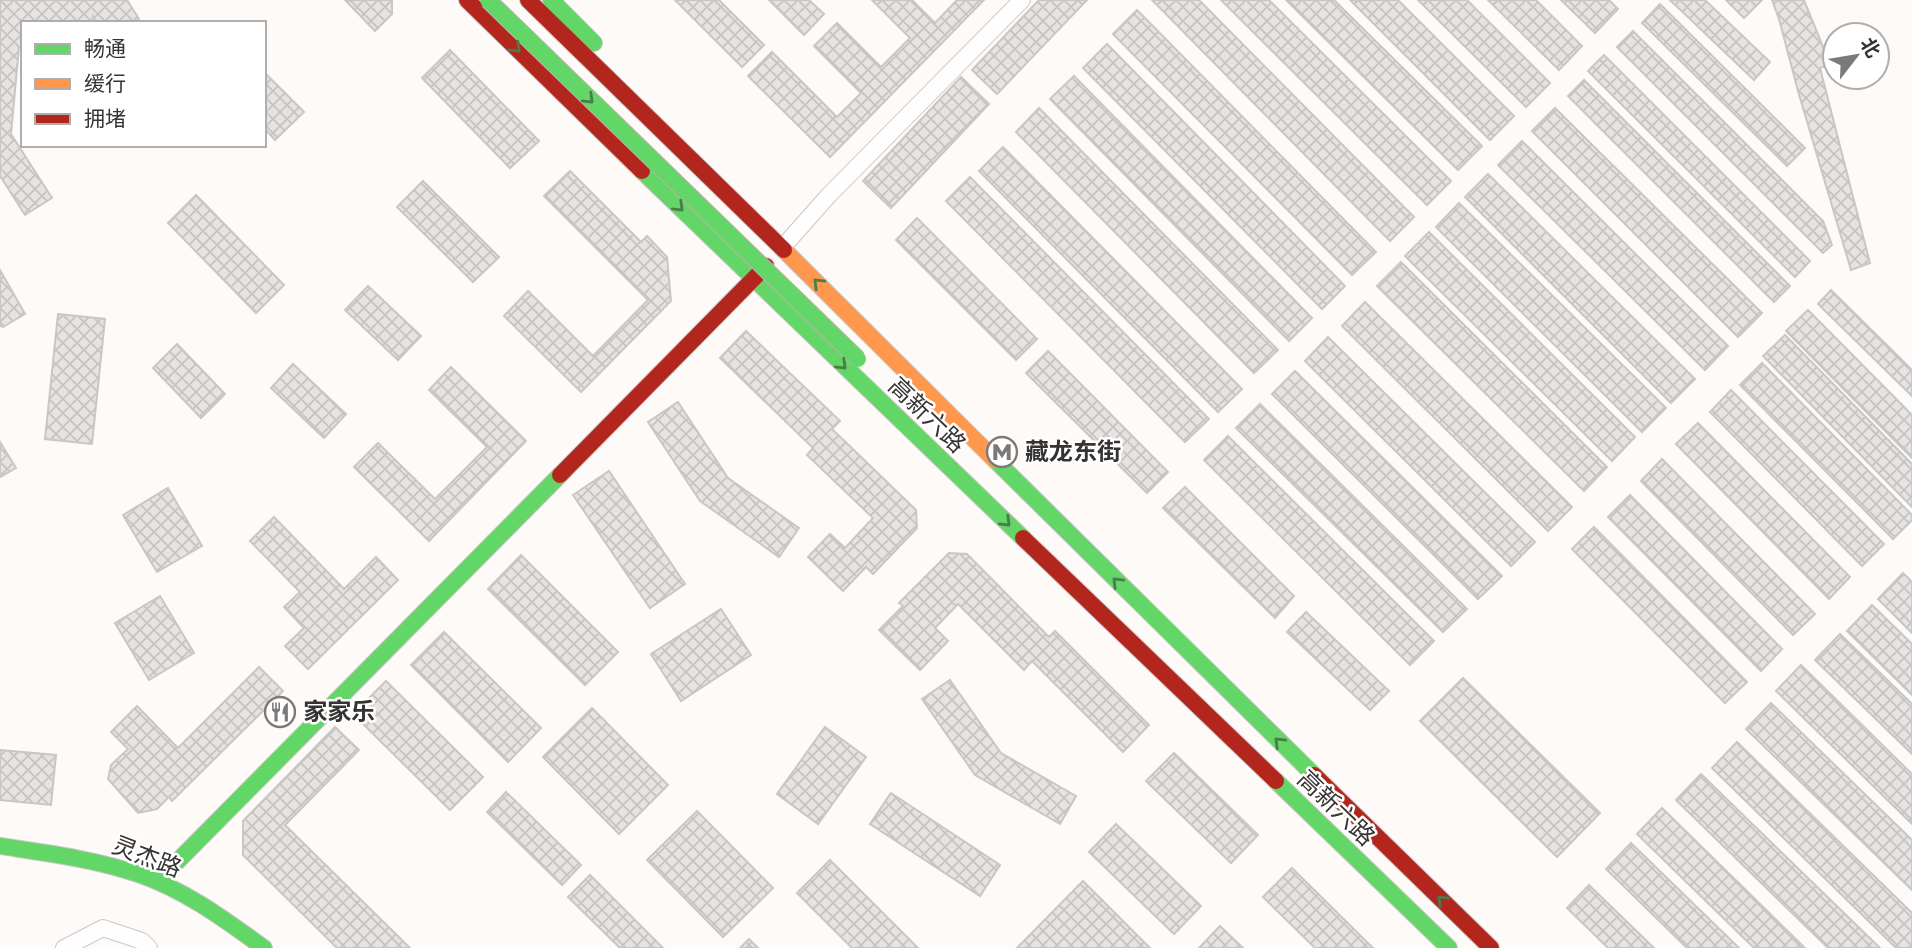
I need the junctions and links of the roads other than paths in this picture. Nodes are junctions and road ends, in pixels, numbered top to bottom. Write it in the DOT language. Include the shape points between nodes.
graph roads {
  1 [pos="467,0"];
  2 [pos="488,0"];
  3 [pos="528,0"];
  4 [pos="551,0"];
  5 [pos="1022,0"];
  6 [pos="594,43"];
  7 [pos="782,248"];
  8 [pos="754,280"];
  9 [pos="858,359"];
  10 [pos="0,846"];
  11 [pos="158,881"];
  12 [pos="64,948"];
  13 [pos="149,948"];
  14 [pos="264,948"];
  15 [pos="1449,948"];
  16 [pos="1491,948"];
  1 -- 8 [label="main road, 高新六路, one-way"];
  2 -- 9 [label="main road, one-way, bridge"];
  3 -- 7 [label="main road, 高新六路"];
  4 -- 6 [label="main road"];
  5 -- 7 [label="street"];
  7 -- 8 [label="main road"];
  16 -- 7 [label="main road, 高新六路, one-way"];
  8 -- 11 [label="main road"];
  8 -- 15 [label="main road, 高新六路, one-way"];
  10 -- 11 [label="main road, 灵杰路" via="102,863"];
  11 -- 14 [label="main road, 灵杰路" via="217,914"];
  12 -- 13 [label="street" via="103,928 142,941"];
}
